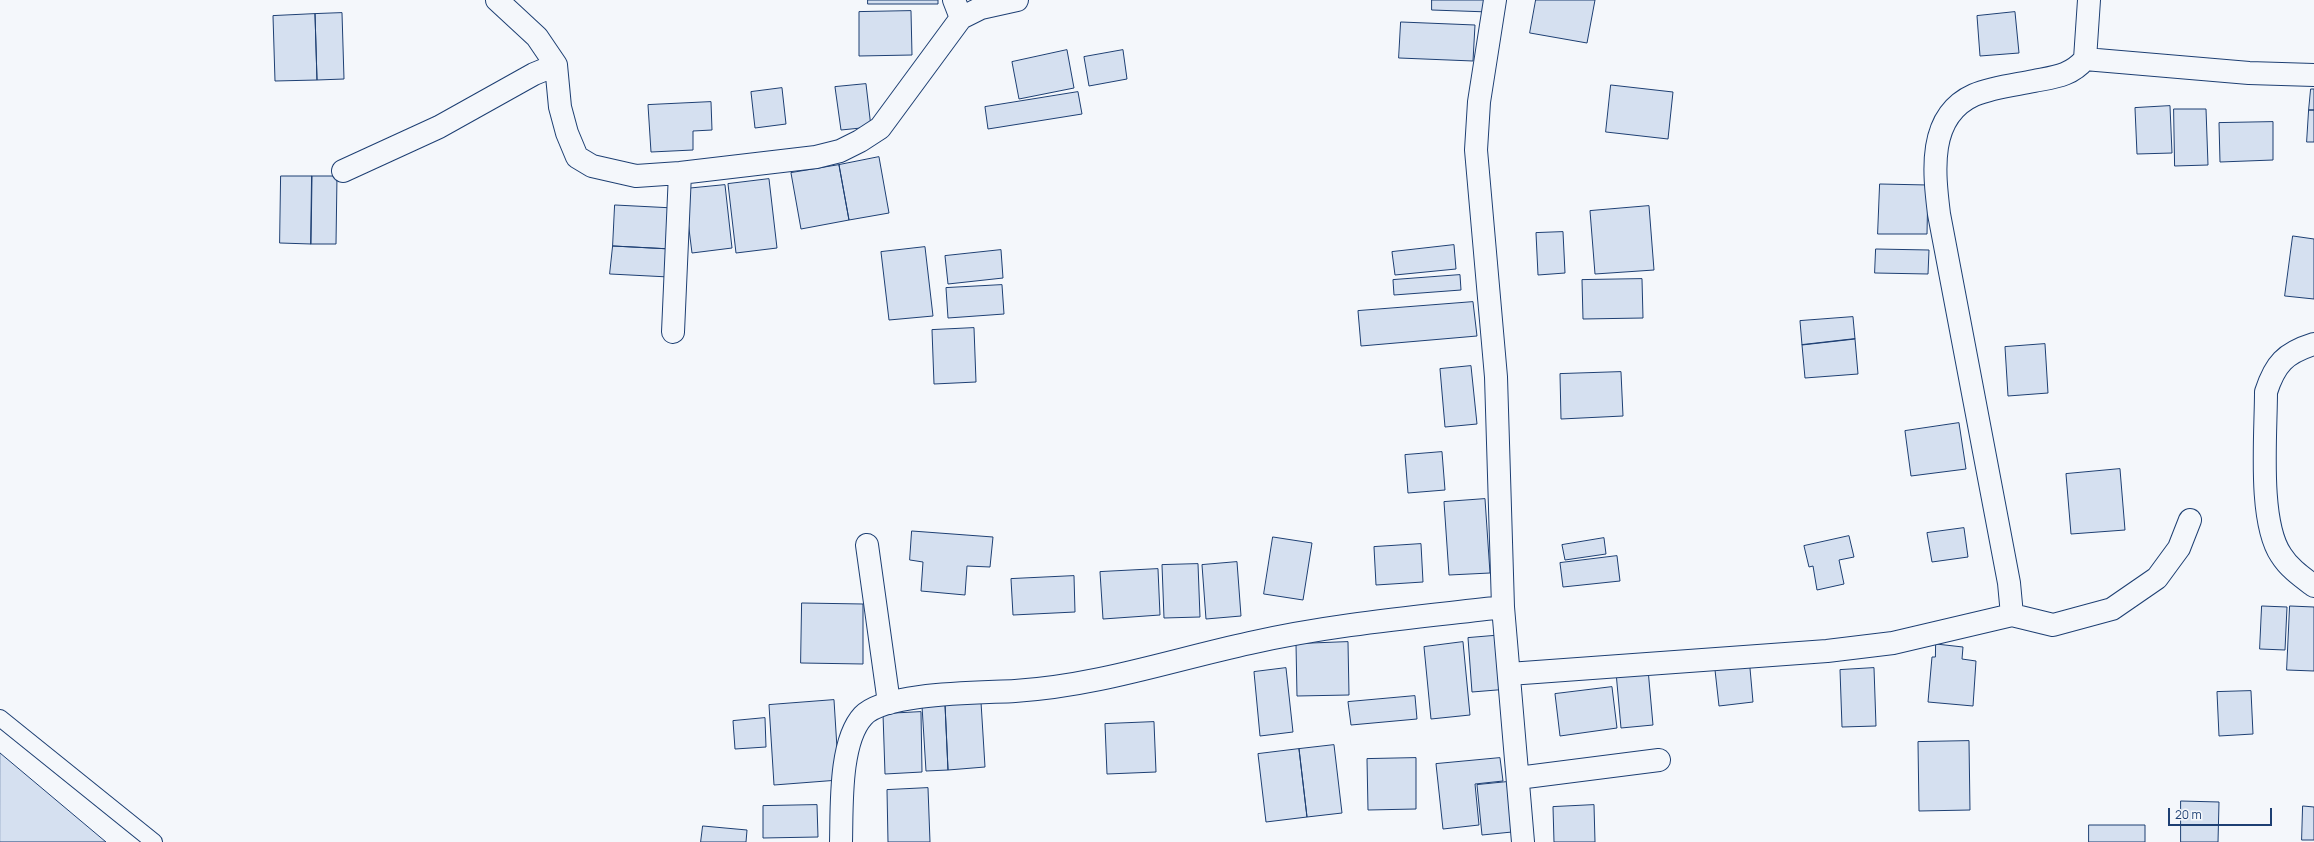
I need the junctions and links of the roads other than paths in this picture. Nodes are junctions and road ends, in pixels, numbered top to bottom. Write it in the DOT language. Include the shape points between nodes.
graph roads {
  1 [pos="497,0"];
  2 [pos="1017,0"];
  3 [pos="1495,0"];
  4 [pos="2089,0"];
  5 [pos="957,9"];
  6 [pos="2085,59"];
  7 [pos="556,66"];
  8 [pos="2314,75"];
  9 [pos="343,171"];
  10 [pos="680,173"];
  11 [pos="673,332"];
  12 [pos="2314,344"];
  13 [pos="2190,520"];
  14 [pos="867,545"];
  15 [pos="2314,586"];
  16 [pos="1503,607"];
  17 [pos="2012,615"];
  18 [pos="1509,674"];
  19 [pos="890,703"];
  20 [pos="0,718"];
  21 [pos="1659,760"];
  22 [pos="1518,778"];
  23 [pos="154,842"];
  24 [pos="841,842"];
  25 [pos="1523,842"];
  1 -- 7 [label="street" via="537,37"];
  2 -- 5 [label="street" via="981,8"];
  3 -- 16 [label="street" via="1479,102 1476,150 1496,377"];
  4 -- 6 [label="street"];
  5 -- 10 [label="street" via="880,128 860,141 840,151 816,156"];
  6 -- 8 [label="street" via="2249,73"];
  6 -- 17 [label="street" via="2076,69 2062,76 1991,89 1963,102 1947,120 1935,148 1939,214 2009,583"];
  7 -- 9 [label="street" via="534,74 439,127"];
  7 -- 10 [label="street" via="562,114 577,157 592,166 621,174 636,176"];
  10 -- 11 [label="street"];
  12 -- 15 [label="street" via="2291,353 2284,359 2271,377 2266,392 2266,492 2270,530 2281,555 2290,567"];
  13 -- 17 [label="street" via="2179,548 2157,578 2112,609 2053,625"];
  14 -- 19 [label="street"];
  16 -- 18 [label="street"];
  16 -- 19 [label="street" via="1305,632 1251,642 1093,682 902,699"];
  17 -- 18 [label="street" via="1894,643 1828,651"];
  18 -- 22 [label="street"];
  19 -- 24 [label="street" via="877,706 863,715 854,730 847,755"];
  20 -- 23 [label="lane"];
  21 -- 22 [label="street"];
  22 -- 25 [label="street"];
}
